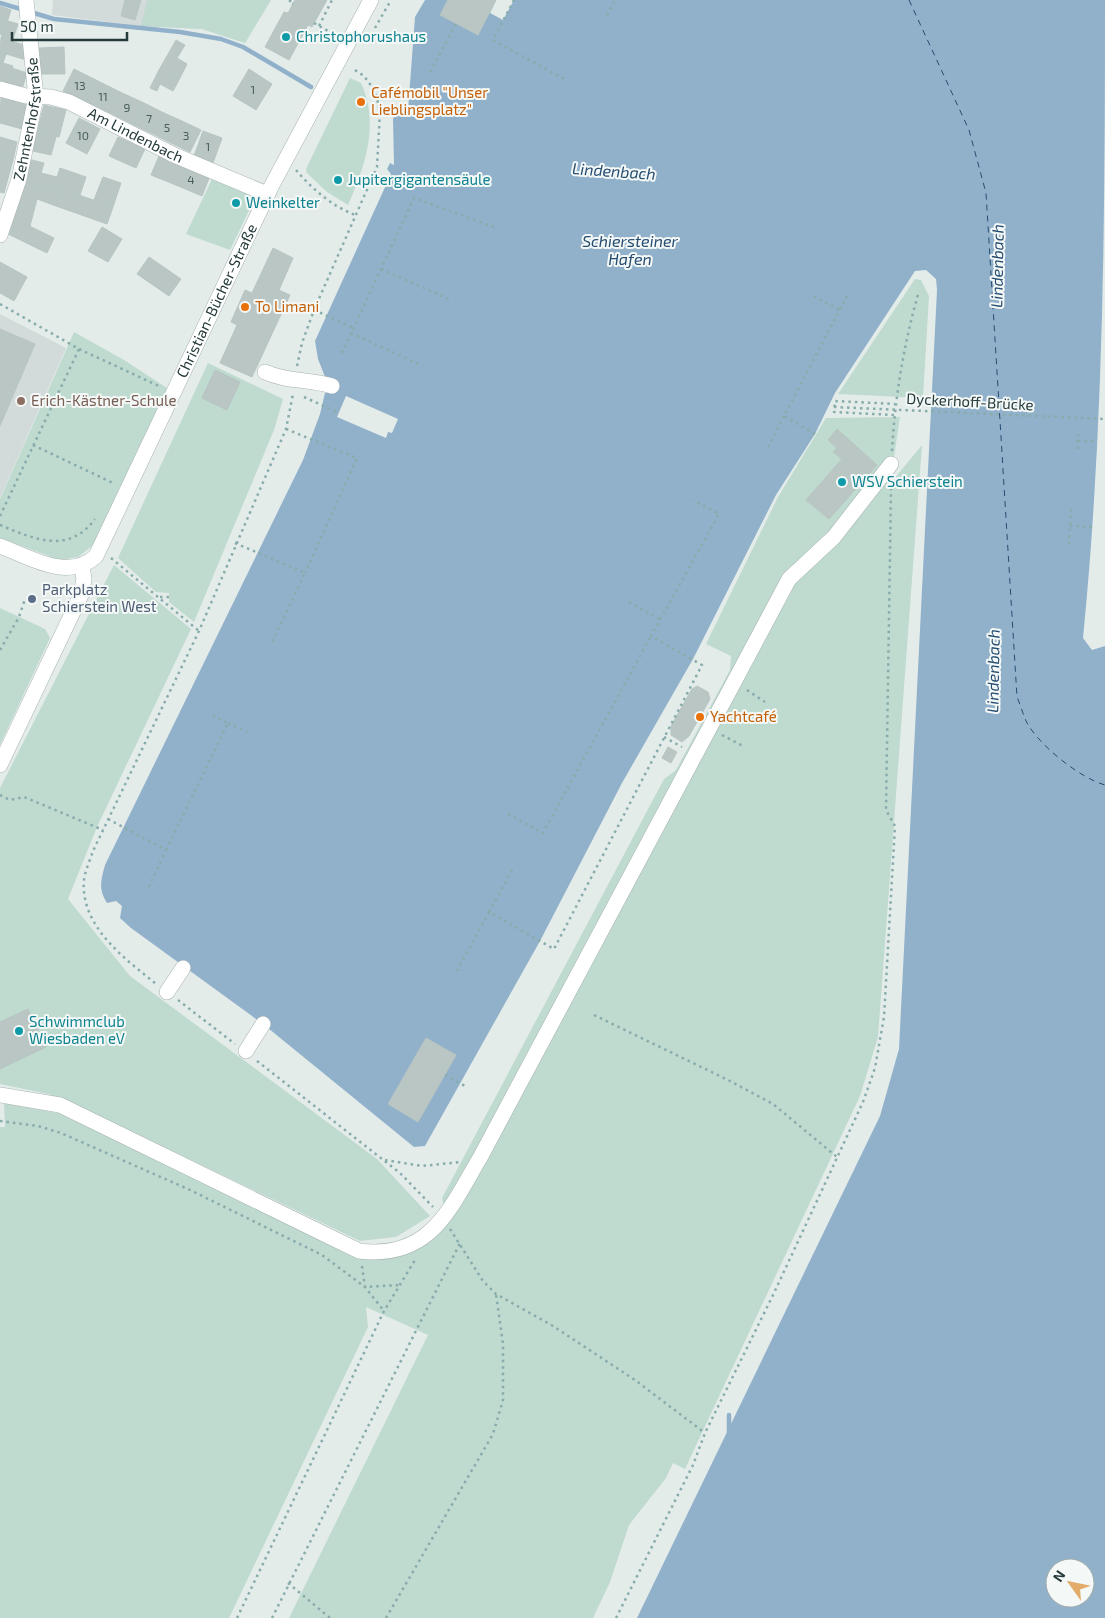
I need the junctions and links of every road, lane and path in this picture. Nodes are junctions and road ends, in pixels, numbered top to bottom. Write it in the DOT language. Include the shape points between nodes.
graph roads {
  1 [pos="291,0"];
  2 [pos="332,0"];
  3 [pos="370,0"];
  4 [pos="514,0"];
  5 [pos="614,0"];
  6 [pos="292,4"];
  7 [pos="26,8"];
  8 [pos="607,15"];
  9 [pos="314,23"];
  10 [pos="456,24"];
  11 [pos="318,26"];
  12 [pos="348,42"];
  13 [pos="352,68"];
  14 [pos="430,72"];
  15 [pos="568,81"];
  16 [pos="0,89"];
  17 [pos="36,97"];
  18 [pos="286,156"];
  19 [pos="263,192"];
  20 [pos="355,215"];
  21 [pos="494,227"];
  22 [pos="0,235"];
  23 [pos="381,268"];
  24 [pos="919,291"];
  25 [pos="814,296"];
  26 [pos="847,296"];
  27 [pos="450,300"];
  28 [pos="0,304"];
  29 [pos="314,310"];
  30 [pos="840,310"];
  31 [pos="354,328"];
  32 [pos="351,333"];
  33 [pos="79,348"];
  34 [pos="342,353"];
  35 [pos="421,365"];
  36 [pos="265,372"];
  37 [pos="294,386"];
  38 [pos="332,386"];
  39 [pos="173,393"];
  40 [pos="895,404"];
  41 [pos="834,407"];
  42 [pos="339,413"];
  43 [pos="894,415"];
  44 [pos="784,416"];
  45 [pos="1105,419"];
  46 [pos="286,429"];
  47 [pos="815,434"];
  48 [pos="1078,434"];
  49 [pos="1078,441"];
  50 [pos="1095,441"];
  51 [pos="33,445"];
  52 [pos="768,447"];
  53 [pos="1078,449"];
  54 [pos="891,464"];
  55 [pos="113,483"];
  56 [pos="692,500"];
  57 [pos="1070,506"];
  58 [pos="0,516"];
  59 [pos="0,525"];
  60 [pos="1070,526"];
  61 [pos="1094,527"];
  62 [pos="82,533"];
  63 [pos="235,543"];
  64 [pos="1069,544"];
  65 [pos="0,546"];
  66 [pos="111,558"];
  67 [pos="82,566"];
  68 [pos="305,573"];
  69 [pos="158,597"];
  70 [pos="170,597"];
  71 [pos="25,599"];
  72 [pos="630,602"];
  73 [pos="661,620"];
  74 [pos="199,631"];
  75 [pos="652,636"];
  76 [pos="271,644"];
  77 [pos="0,650"];
  78 [pos="755,694"];
  79 [pos="765,702"];
  80 [pos="213,716"];
  81 [pos="228,723"];
  82 [pos="247,732"];
  83 [pos="664,737"];
  84 [pos="732,740"];
  85 [pos="743,746"];
  86 [pos="696,756"];
  87 [pos="0,765"];
  88 [pos="0,795"];
  89 [pos="508,814"];
  90 [pos="108,819"];
  91 [pos="103,830"];
  92 [pos="166,850"];
  93 [pos="514,867"];
  94 [pos="148,889"];
  95 [pos="489,912"];
  96 [pos="100,930"];
  97 [pos="183,968"];
  98 [pos="457,971"];
  99 [pos="167,992"];
  100 [pos="594,1015"];
  101 [pos="263,1024"];
  102 [pos="246,1051"];
  103 [pos="445,1075"];
  104 [pos="467,1087"];
  105 [pos="0,1095"];
  106 [pos="0,1121"];
  107 [pos="481,1156"];
  108 [pos="837,1158"];
  109 [pos="443,1219"];
  110 [pos="460,1243"];
  111 [pos="359,1251"];
  112 [pos="417,1257"];
  113 [pos="399,1285"];
  114 [pos="365,1287"];
  115 [pos="496,1294"];
  116 [pos="384,1311"];
  117 [pos="705,1433"];
  118 [pos="288,1583"];
  119 [pos="238,1618"];
  120 [pos="272,1618"];
  121 [pos="330,1618"];
  122 [pos="386,1618"];
  123 [pos="616,1618"];
  1 -- 6 [label="path"];
  2 -- 11 [label="path"];
  3 -- 12 [label="street, Christian-Bücher-Straße"];
  4 -- 15 [label="path" via="493,40"];
  5 -- 8 [label="path"];
  7 -- 17 [label="street, Zehntenhofstraße"];
  9 -- 11 [label="path"];
  10 -- 14 [label="path"];
  11 -- 12 [label="path"];
  12 -- 18 [label="street, Christian-Bücher-Straße"];
  13 -- 20 [label="path" via="364,76 375,91 380,111 377,167"];
  16 -- 17 [label="street, Am Lindenbach"];
  17 -- 19 [label="street, Am Lindenbach" via="69,102 166,152"];
  17 -- 22 [label="street, Zehntenhofstraße" via="19,179"];
  18 -- 19 [label="street, Christian-Bücher-Straße"];
  18 -- 20 [label="path" via="322,196 341,210"];
  19 -- 39 [label="street, Christian-Bücher-Straße"];
  20 -- 29 [label="path"];
  21 -- 23 [label="path" via="414,198"];
  23 -- 27 [label="path"];
  23 -- 31 [label="path"];
  24 -- 40 [label="path" via="908,330"];
  25 -- 30 [label="path"];
  26 -- 30 [label="path"];
  28 -- 33 [label="path"];
  29 -- 31 [label="path"];
  29 -- 37 [label="path" via="302,343"];
  30 -- 44 [label="path"];
  31 -- 32 [label="path"];
  32 -- 34 [label="path"];
  32 -- 35 [label="path"];
  33 -- 39 [label="path"];
  33 -- 51 [label="path"];
  36 -- 37 [label="street"];
  37 -- 38 [label="street" via="321,382"];
  37 -- 42 [label="path"];
  37 -- 46 [label="path"];
  39 -- 67 [label="street, Christian-Bücher-Straße" via="100,549"];
  40 -- 41 [label="path" via="835,401"];
  40 -- 43 [label="path"];
  41 -- 43 [label="path" via="834,412"];
  41 -- 45 [label="path, Dyckerhoff-Brücke, bridge"];
  43 -- 54 [label="path"];
  44 -- 47 [label="path"];
  44 -- 52 [label="path"];
  46 -- 63 [label="path"];
  46 -- 68 [label="path" via="357,458"];
  48 -- 49 [label="path"];
  49 -- 50 [label="path"];
  49 -- 53 [label="path"];
  51 -- 55 [label="path"];
  51 -- 58 [label="path"];
  54 -- 86 [label="street" via="834,537 789,579"];
  54 -- 108 [label="path" via="886,810 895,826 884,1017 875,1068"];
  56 -- 73 [label="path" via="719,514"];
  57 -- 60 [label="path"];
  59 -- 62 [label="path" via="46,541 65,540"];
  60 -- 61 [label="path"];
  60 -- 64 [label="path"];
  63 -- 68 [label="path"];
  63 -- 74 [label="path"];
  65 -- 67 [label="street" via="56,567 73,569"];
  66 -- 69 [label="path"];
  67 -- 87 [label="street" via="81,594"];
  68 -- 76 [label="path"];
  69 -- 70 [label="path"];
  69 -- 74 [label="path"];
  71 -- 77 [label="path" via="19,617"];
  72 -- 73 [label="path"];
  73 -- 75 [label="path"];
  74 -- 90 [label="path"];
  75 -- 83 [label="path" via="702,665"];
  75 -- 89 [label="path" via="543,833"];
  78 -- 79 [label="path"];
  80 -- 81 [label="path"];
  81 -- 82 [label="path"];
  81 -- 92 [label="path"];
  83 -- 86 [label="path"];
  83 -- 95 [label="path" via="554,949"];
  84 -- 85 [label="path"];
  86 -- 107 [label="street"];
  88 -- 91 [label="path" via="10,800 24,797"];
  90 -- 91 [label="path"];
  90 -- 92 [label="path"];
  91 -- 96 [label="path" via="84,879 85,903"];
  92 -- 94 [label="path"];
  93 -- 95 [label="path"];
  95 -- 98 [label="path"];
  97 -- 99 [label="street"];
  100 -- 108 [label="path" via="773,1104"];
  101 -- 102 [label="street"];
  103 -- 104 [label="path"];
  105 -- 111 [label="street" via="60,1105"];
  106 -- 114 [label="path" via="61,1133 188,1189 322,1255"];
  107 -- 109 [label="street"];
  107 -- 109 [label="path" via="422,1166 383,1159 415,1187"];
  108 -- 117 [label="path"];
  109 -- 110 [label="path"];
  109 -- 111 [label="street" via="424,1238 401,1249"];
  110 -- 115 [label="path" via="483,1281"];
  110 -- 118 [label="path"];
  111 -- 114 [label="path"];
  112 -- 113 [label="path"];
  113 -- 114 [label="path"];
  113 -- 116 [label="path"];
  114 -- 116 [label="path"];
  115 -- 117 [label="path" via="553,1326 635,1380"];
  115 -- 122 [label="path" via="503,1344 503,1400 493,1434"];
  116 -- 119 [label="path"];
  117 -- 123 [label="path"];
  118 -- 120 [label="path"];
  118 -- 121 [label="path"];
}
